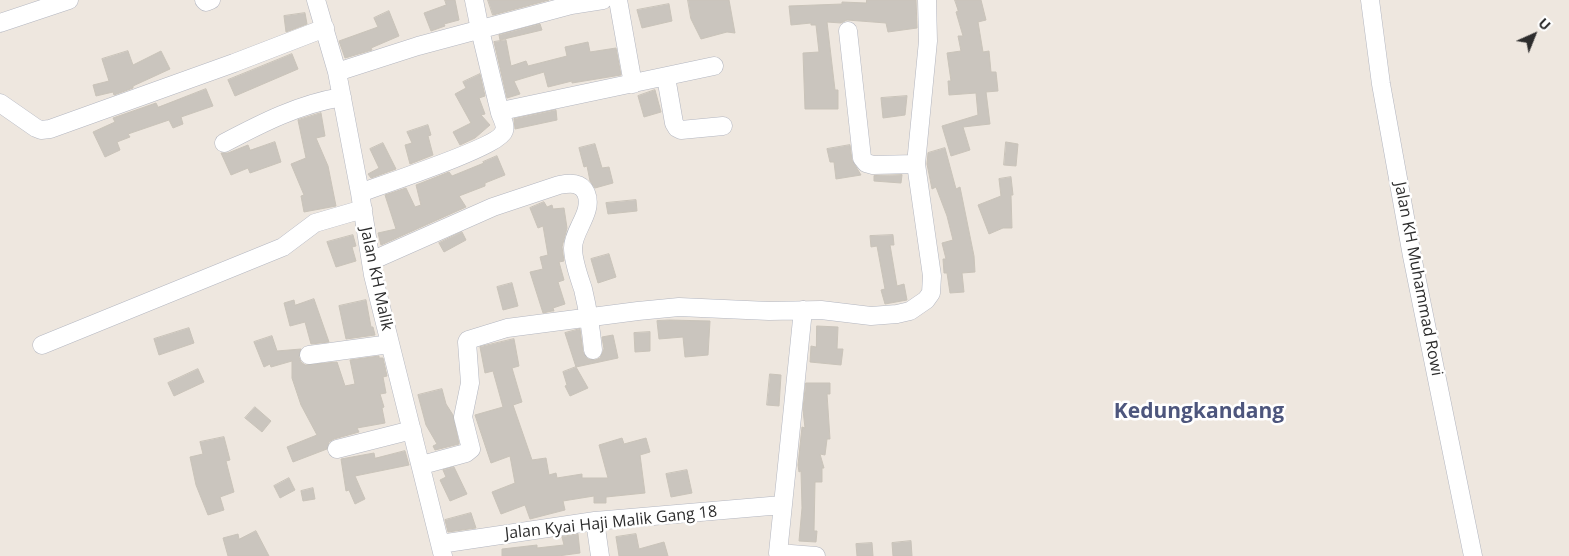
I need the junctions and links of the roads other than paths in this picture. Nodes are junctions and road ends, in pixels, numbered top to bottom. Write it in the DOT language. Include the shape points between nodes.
graph roads {
  1 [pos="69,0"];
  2 [pos="204,0"];
  3 [pos="211,0"];
  4 [pos="316,0"];
  5 [pos="474,0"];
  6 [pos="604,0"];
  7 [pos="618,0"];
  8 [pos="927,0"];
  9 [pos="1370,0"];
  10 [pos="0,23"];
  11 [pos="325,28"];
  12 [pos="480,30"];
  13 [pos="848,31"];
  14 [pos="714,66"];
  15 [pos="337,72"];
  16 [pos="666,77"];
  17 [pos="632,84"];
  18 [pos="342,97"];
  19 [pos="0,103"];
  20 [pos="500,113"];
  21 [pos="723,126"];
  22 [pos="224,143"];
  23 [pos="916,164"];
  24 [pos="362,201"];
  25 [pos="371,260"];
  26 [pos="803,310"];
  27 [pos="589,317"];
  28 [pos="390,344"];
  29 [pos="42,345"];
  30 [pos="593,350"];
  31 [pos="309,355"];
  32 [pos="412,430"];
  33 [pos="337,449"];
  34 [pos="422,466"];
  35 [pos="782,505"];
  36 [pos="595,522"];
  37 [pos="442,550"];
  38 [pos="778,554"];
  39 [pos="600,556"];
  40 [pos="816,556"];
  41 [pos="1473,556"];
  1 -- 10 [label="street"];
  2 -- 3 [label="street"];
  4 -- 11 [label="street, Jalan KH Malik"];
  5 -- 12 [label="street"];
  6 -- 12 [label="street" via="571,5"];
  7 -- 17 [label="street"];
  8 -- 23 [label="street" via="928,41"];
  9 -- 41 [label="street, Jalan KH Muhammad Rowi" via="1381,84 1412,256"];
  11 -- 15 [label="street, Jalan KH Malik"];
  11 -- 19 [label="street" via="50,129 36,128"];
  12 -- 15 [label="street"];
  12 -- 20 [label="street"];
  13 -- 23 [label="street" via="862,158 873,165"];
  14 -- 16 [label="street"];
  15 -- 18 [label="street, Jalan KH Malik"];
  16 -- 17 [label="street"];
  16 -- 21 [label="street" via="677,128"];
  17 -- 20 [label="street"];
  18 -- 22 [label="street" via="272,118"];
  18 -- 24 [label="street, Jalan KH Malik"];
  20 -- 24 [label="street" via="504,132 491,143"];
  23 -- 26 [label="street" via="932,276 931,293 926,300 910,311 871,316"];
  24 -- 25 [label="street, Jalan KH Malik"];
  24 -- 29 [label="street" via="315,223 283,247"];
  25 -- 27 [label="street" via="493,207 560,185 577,184 586,194 588,204 575,235 573,250"];
  25 -- 28 [label="street, Jalan KH Malik"];
  26 -- 27 [label="street" via="679,308"];
  26 -- 35 [label="street"];
  27 -- 30 [label="street"];
  27 -- 34 [label="street" via="507,328 467,340 470,384 462,417 471,449"];
  28 -- 31 [label="street"];
  28 -- 32 [label="street, Jalan KH Malik"];
  32 -- 33 [label="street"];
  32 -- 34 [label="street, Jalan KH Malik"];
  34 -- 37 [label="street, Jalan KH Malik"];
  35 -- 36 [label="street, Jalan Kyai Haji Malik Gang 18"];
  35 -- 38 [label="street"];
  36 -- 37 [label="street, Jalan Kyai Haji Malik Gang 18"];
  36 -- 39 [label="street"];
  38 -- 40 [label="street"];
}
